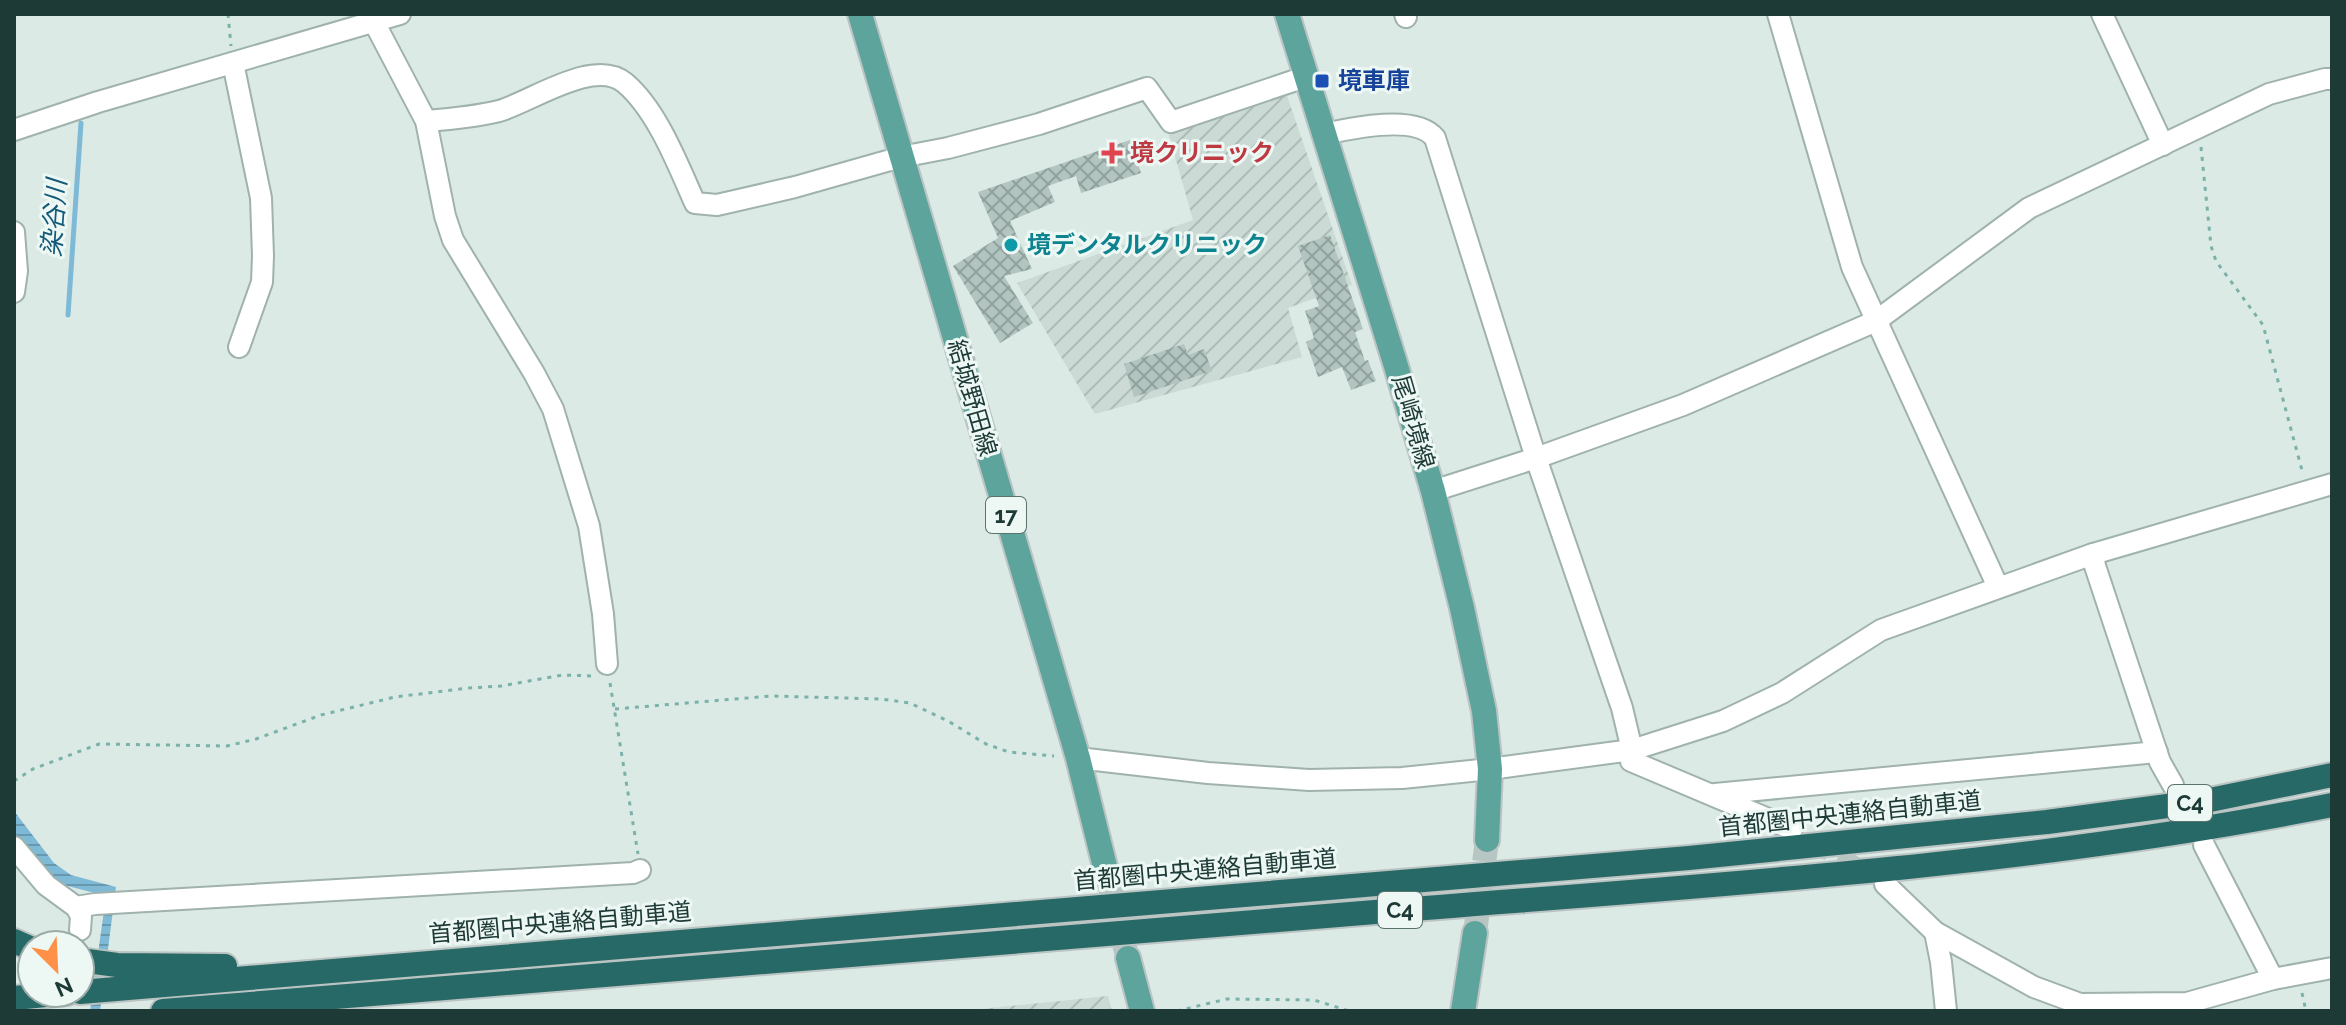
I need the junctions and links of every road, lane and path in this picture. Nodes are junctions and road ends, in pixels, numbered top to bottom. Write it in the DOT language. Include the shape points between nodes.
graph roads {
  1 [pos="228,14"];
  2 [pos="400,14"];
  3 [pos="860,14"];
  4 [pos="1287,14"];
  5 [pos="1778,14"];
  6 [pos="2102,14"];
  7 [pos="374,22"];
  8 [pos="233,63"];
  9 [pos="1305,77"];
  10 [pos="2332,79"];
  11 [pos="426,121"];
  12 [pos="2199,128"];
  13 [pos="14,130"];
  14 [pos="1325,134"];
  15 [pos="2163,145"];
  16 [pos="901,157"];
  17 [pos="14,232"];
  18 [pos="14,292"];
  19 [pos="1876,321"];
  20 [pos="239,347"];
  21 [pos="1536,458"];
  22 [pos="2332,484"];
  23 [pos="1433,491"];
  24 [pos="2308,491"];
  25 [pos="2093,554"];
  26 [pos="1998,587"];
  27 [pos="600,670"];
  28 [pos="615,709"];
  29 [pos="1632,750"];
  30 [pos="2157,752"];
  31 [pos="1078,758"];
  32 [pos="1490,769"];
  33 [pos="2332,775"];
  34 [pos="14,781"];
  35 [pos="2173,785"];
  36 [pos="1711,795"];
  37 [pos="2332,805"];
  38 [pos="1792,829"];
  39 [pos="1487,840"];
  40 [pos="2204,845"];
  41 [pos="14,847"];
  42 [pos="640,870"];
  43 [pos="1107,875"];
  44 [pos="1885,884"];
  45 [pos="76,907"];
  46 [pos="80,929"];
  47 [pos="1935,932"];
  48 [pos="1475,933"];
  49 [pos="1128,958"];
  50 [pos="96,962"];
  51 [pos="2332,968"];
  52 [pos="257,977"];
  53 [pos="2273,979"];
  54 [pos="465,987"];
  55 [pos="96,991"];
  56 [pos="2080,1004"];
  57 [pos="163,1011"];
  58 [pos="309,1011"];
  59 [pos="1142,1011"];
  60 [pos="1177,1011"];
  61 [pos="1349,1011"];
  62 [pos="1463,1011"];
  63 [pos="1946,1011"];
  64 [pos="2059,1011"];
  1 -- 8 [label="path"];
  2 -- 7 [label="street"];
  3 -- 16 [label="main road, 結城野田線 / 17"];
  4 -- 9 [label="main road, 尾崎境線"];
  5 -- 19 [label="street" via="1852,267"];
  6 -- 15 [label="street"];
  7 -- 8 [label="street"];
  7 -- 11 [label="street"];
  8 -- 13 [label="street"];
  8 -- 20 [label="street" via="261,198 263,256 262,282"];
  9 -- 14 [label="main road, 尾崎境線"];
  9 -- 16 [label="street" via="1171,122 1147,88 1039,124"];
  10 -- 12 [label="street" via="2269,94"];
  11 -- 16 [label="street" via="502,110 582,77 623,81 656,121 695,203 717,205"];
  11 -- 27 [label="street" via="453,240 553,409 589,526 603,614"];
  12 -- 15 [label="street"];
  12 -- 24 [label="path" via="2211,246 2216,261 2263,325"];
  14 -- 21 [label="street" via="1408,124 1435,138"];
  14 -- 23 [label="main road, 尾崎境線"];
  15 -- 19 [label="street" via="2029,208"];
  16 -- 31 [label="main road, 結城野田線 / 17"];
  17 -- 18 [label="street"];
  19 -- 21 [label="street" via="1683,405"];
  19 -- 26 [label="street"];
  21 -- 23 [label="street"];
  21 -- 29 [label="street"];
  22 -- 24 [label="street"];
  23 -- 32 [label="main road, 尾崎境線" via="1476,666"];
  24 -- 25 [label="street"];
  25 -- 26 [label="street"];
  25 -- 30 [label="street"];
  26 -- 29 [label="street" via="1881,630 1782,693 1723,721"];
  27 -- 28 [label="path"];
  27 -- 34 [label="path" via="395,697 227,746 99,744"];
  28 -- 31 [label="path" via="771,696 881,699 910,703 1009,752"];
  28 -- 42 [label="path"];
  29 -- 32 [label="street"];
  29 -- 36 [label="street" via="1631,761"];
  30 -- 35 [label="street"];
  30 -- 36 [label="street"];
  31 -- 32 [label="street" via="1309,780"];
  31 -- 43 [label="main road, 結城野田線 / 17"];
  32 -- 39 [label="main road, 尾崎境線"];
  33 -- 52 [label="highway, 首都圏中央連絡自動車道 / C4" via="2205,801 2047,822 1689,858"];
  36 -- 38 [label="street"];
  37 -- 54 [label="highway, C4" via="2227,826 1985,859"];
  40 -- 53 [label="street"];
  41 -- 45 [label="street" via="46,885"];
  42 -- 45 [label="street"];
  44 -- 47 [label="street"];
  45 -- 46 [label="street"];
  47 -- 56 [label="street" via="2034,987"];
  47 -- 63 [label="street"];
  48 -- 62 [label="main road"];
  49 -- 59 [label="main road"];
  50 -- 52 [label="highway" via="224,966"];
  51 -- 53 [label="street"];
  52 -- 55 [label="highway, 首都圏中央連絡自動車道 / C4"];
  53 -- 56 [label="street" via="2187,1003"];
  54 -- 57 [label="highway, C4"];
  54 -- 58 [label="highway"];
  56 -- 64 [label="street"];
  60 -- 61 [label="path" via="1227,999 1256,999 1314,1000"];
}
